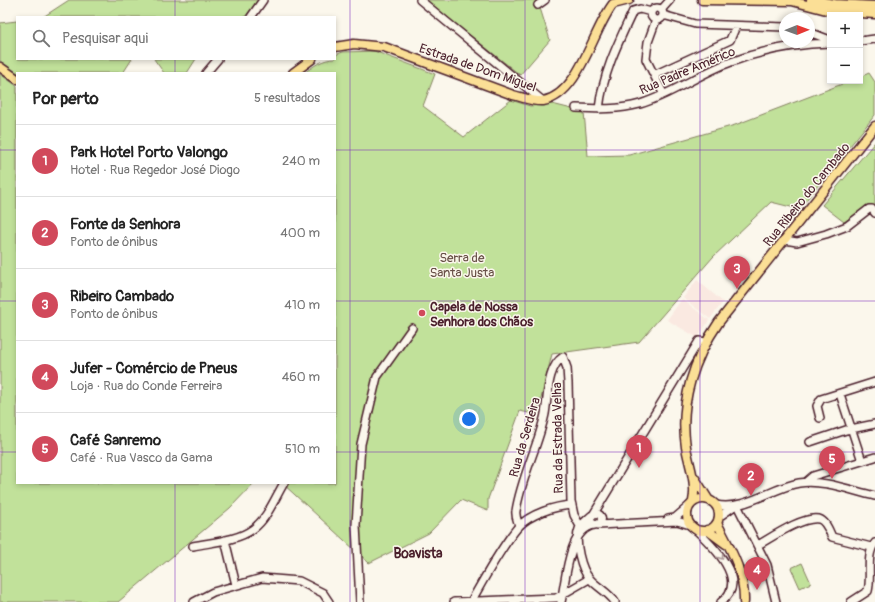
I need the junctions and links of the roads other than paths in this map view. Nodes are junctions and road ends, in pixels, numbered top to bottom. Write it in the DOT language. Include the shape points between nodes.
graph roads {
  1 [pos="263,0"];
  2 [pos="420,0"];
  3 [pos="545,0"];
  4 [pos="629,0"];
  5 [pos="670,0"];
  6 [pos="702,0"];
  7 [pos="811,0"];
  8 [pos="611,1"];
  9 [pos="538,5"];
  10 [pos="875,6"];
  11 [pos="651,12"];
  12 [pos="662,12"];
  13 [pos="875,14"];
  14 [pos="252,16"];
  15 [pos="656,20"];
  16 [pos="736,26"];
  17 [pos="779,27"];
  18 [pos="599,28"];
  19 [pos="815,35"];
  20 [pos="875,39"];
  21 [pos="827,40"];
  22 [pos="827,41"];
  23 [pos="863,41"];
  24 [pos="815,42"];
  25 [pos="336,47"];
  26 [pos="780,48"];
  27 [pos="217,60"];
  28 [pos="311,60"];
  29 [pos="0,67"];
  30 [pos="207,72"];
  31 [pos="294,72"];
  32 [pos="654,75"];
  33 [pos="16,78"];
  34 [pos="663,93"];
  35 [pos="542,101"];
  36 [pos="576,108"];
  37 [pos="599,109"];
  38 [pos="875,126"];
  39 [pos="875,213"];
  40 [pos="785,240"];
  41 [pos="412,328"];
  42 [pos="706,342"];
  43 [pos="564,357"];
  44 [pos="875,382"];
  45 [pos="840,394"];
  46 [pos="820,418"];
  47 [pos="875,424"];
  48 [pos="852,429"];
  49 [pos="810,442"];
  50 [pos="875,457"];
  51 [pos="862,461"];
  52 [pos="692,472"];
  53 [pos="806,482"];
  54 [pos="283,484"];
  55 [pos="875,496"];
  56 [pos="708,499"];
  57 [pos="691,504"];
  58 [pos="572,505"];
  59 [pos="716,505"];
  60 [pos="737,505"];
  61 [pos="594,520"];
  62 [pos="718,520"];
  63 [pos="654,522"];
  64 [pos="519,526"];
  65 [pos="578,527"];
  66 [pos="692,527"];
  67 [pos="707,530"];
  68 [pos="225,540"];
  69 [pos="758,545"];
  70 [pos="873,545"];
  71 [pos="193,546"];
  72 [pos="728,547"];
  73 [pos="589,579"];
  74 [pos="236,585"];
  75 [pos="562,599"];
  76 [pos="472,600"];
  77 [pos="194,602"];
  78 [pos="329,602"];
  79 [pos="360,602"];
  80 [pos="454,602"];
  81 [pos="614,602"];
  82 [pos="721,602"];
  83 [pos="744,602"];
  84 [pos="776,602"];
  85 [pos="852,602"];
  1 -- 14 [label="street"];
  2 -- 35 [label="street"];
  3 -- 9 [label="street"];
  4 -- 18 [label="main road, Estrada de Dom Miguel" via="613,4"];
  5 -- 12 [label="street"];
  6 -- 13 [label="main road" via="785,1 830,11"];
  7 -- 10 [label="main road"];
  8 -- 18 [label="main road, Estrada de Dom Miguel" via="604,11"];
  11 -- 12 [label="street" via="656,7"];
  11 -- 15 [label="street" via="652,18"];
  11 -- 37 [label="street" via="640,9 634,11 608,68"];
  12 -- 15 [label="street" via="661,18"];
  12 -- 16 [label="street" via="695,24"];
  15 -- 32 [label="street" via="646,53 646,59"];
  16 -- 17 [label="street"];
  16 -- 32 [label="street" via="730,40"];
  18 -- 35 [label="main road, Estrada de Dom Miguel" via="573,80 557,95"];
  19 -- 21 [label="street"];
  20 -- 23 [label="street"];
  22 -- 24 [label="street, Rua Padre Américo"];
  25 -- 35 [label="main road, Estrada de Dom Miguel" via="354,44 384,47 513,95"];
  26 -- 34 [label="street, Rua Padre Américo" via="731,62"];
  27 -- 30 [label="street"];
  28 -- 31 [label="main road"];
  29 -- 33 [label="main road"];
  32 -- 34 [label="street"];
  34 -- 37 [label="street, Rua Padre Américo" via="640,104"];
  36 -- 37 [label="street, Rua Padre Américo"];
  38 -- 40 [label="main road, Rua Ribeiro do Cambado"];
  39 -- 40 [label="street" via="869,209 847,226 797,242"];
  40 -- 42 [label="main road, Rua Ribeiro do Cambado"];
  41 -- 79 [label="street" via="377,377 362,444 356,526"];
  42 -- 52 [label="main road, Rua Ribeiro do Cambado" via="692,376 686,402 685,435"];
  42 -- 61 [label="street" via="699,341 601,503"];
  43 -- 58 [label="street, Rua da Estrada Velha" via="568,368"];
  43 -- 64 [label="street, Rua da Serdeira" via="553,369 544,416 516,513"];
  44 -- 45 [label="street"];
  45 -- 46 [label="street" via="821,399 817,406"];
  45 -- 48 [label="street"];
  47 -- 48 [label="street"];
  48 -- 49 [label="street"];
  48 -- 51 [label="street"];
  50 -- 51 [label="street"];
  51 -- 53 [label="street" via="813,476"];
  52 -- 56 [label="main road"];
  52 -- 57 [label="main road" via="694,490"];
  53 -- 55 [label="street"];
  53 -- 60 [label="street" via="786,486"];
  54 -- 68 [label="street" via="256,526 242,535"];
  56 -- 57 [label="main road" via="699,499"];
  56 -- 59 [label="main road"];
  57 -- 63 [label="street" via="675,518"];
  57 -- 66 [label="main road" via="687,516"];
  58 -- 64 [label="street" via="544,511"];
  58 -- 65 [label="street, Rua da Estrada Velha"];
  59 -- 60 [label="street"];
  59 -- 62 [label="main road"];
  60 -- 62 [label="street"];
  60 -- 69 [label="street"];
  61 -- 63 [label="street" via="618,524"];
  61 -- 65 [label="street"];
  61 -- 65 [label="street" via="581,521"];
  62 -- 67 [label="main road"];
  62 -- 72 [label="main road"];
  63 -- 66 [label="street" via="677,521"];
  64 -- 76 [label="street" via="490,567"];
  65 -- 73 [label="street, Rua da Estrada Velha" via="580,560"];
  65 -- 75 [label="street"];
  66 -- 67 [label="main road"];
  66 -- 82 [label="street, one-way" via="721,556 731,575 730,590"];
  67 -- 72 [label="main road"];
  68 -- 71 [label="street"];
  68 -- 74 [label="street"];
  69 -- 70 [label="street" via="790,527 810,520 825,523 832,537"];
  69 -- 84 [label="street" via="767,565"];
  70 -- 85 [label="street" via="868,591"];
  72 -- 83 [label="main road" via="736,561 742,581"];
  73 -- 75 [label="street"];
  73 -- 81 [label="street"];
  74 -- 77 [label="street"];
  74 -- 78 [label="street" via="262,578 292,580 322,593"];
  75 -- 76 [label="street"];
  76 -- 80 [label="street"];
}
